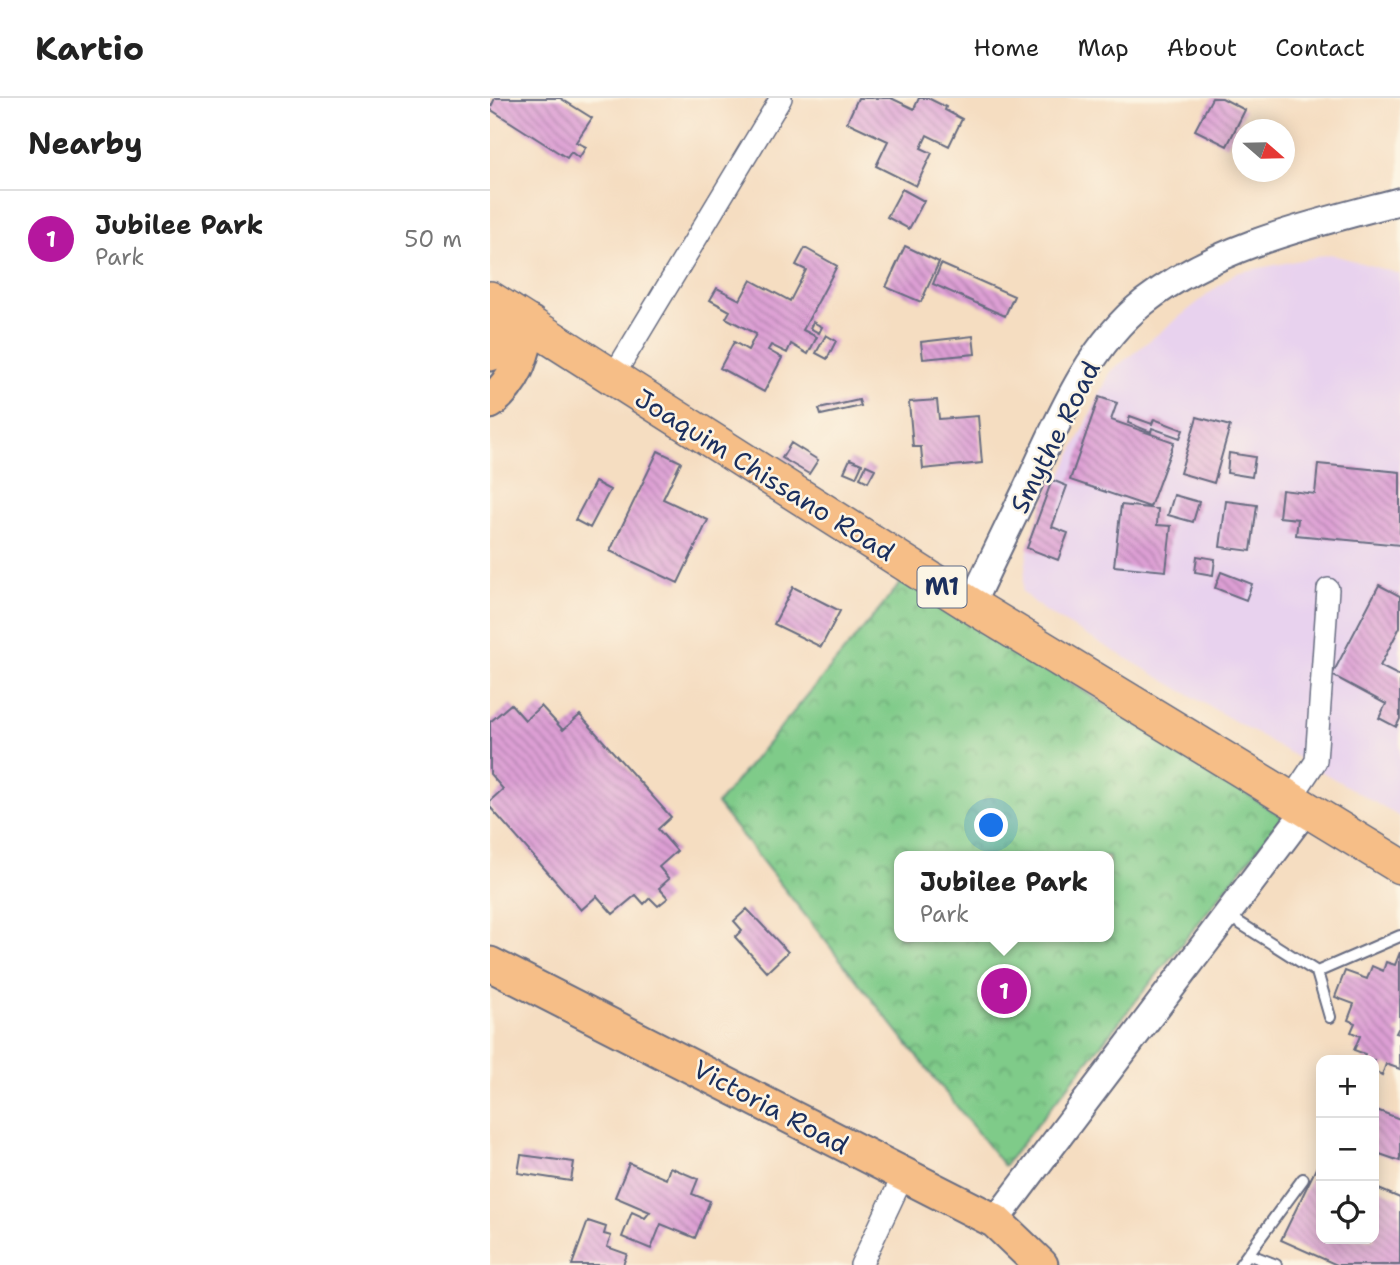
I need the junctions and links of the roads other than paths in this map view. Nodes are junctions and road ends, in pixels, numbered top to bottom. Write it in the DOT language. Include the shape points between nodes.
graph roads {
  1 [pos="781,98"];
  2 [pos="1400,201"];
  3 [pos="510,311"];
  4 [pos="490,354"];
  5 [pos="612,378"];
  6 [pos="490,402"];
  7 [pos="1328,589"];
  8 [pos="971,605"];
  9 [pos="1298,805"];
  10 [pos="1400,866"];
  11 [pos="1227,915"];
  12 [pos="1400,936"];
  13 [pos="490,964"];
  14 [pos="1317,972"];
  15 [pos="1330,1017"];
  16 [pos="903,1176"];
  17 [pos="1303,1179"];
  18 [pos="995,1221"];
  19 [pos="1248,1254"];
  20 [pos="861,1265"];
  21 [pos="1041,1265"];
  22 [pos="1240,1265"];
  23 [pos="1276,1265"];
  1 -- 5 [label="street"];
  2 -- 8 [label="street, Smythe Road" via="1267,238 1196,269 1144,302 1105,341 1082,376"];
  3 -- 4 [label="main road"];
  3 -- 5 [label="highway, Joaquim Chissano Road / M1"];
  3 -- 6 [label="main road" via="520,364 505,389"];
  5 -- 8 [label="highway, Joaquim Chissano Road / M1"];
  7 -- 9 [label="street" via="1316,761"];
  8 -- 9 [label="highway, Joaquim Chissano Road / M1"];
  9 -- 10 [label="highway, Joaquim Chissano Road / M1"];
  9 -- 11 [label="street"];
  11 -- 14 [label="lane"];
  11 -- 18 [label="street"];
  12 -- 14 [label="lane"];
  13 -- 16 [label="main road, Victoria Road"];
  14 -- 15 [label="lane"];
  16 -- 18 [label="main road, Victoria Road"];
  16 -- 20 [label="street"];
  17 -- 19 [label="lane"];
  18 -- 21 [label="main road, Victoria Road"];
  19 -- 22 [label="lane"];
  19 -- 23 [label="lane"];
}
